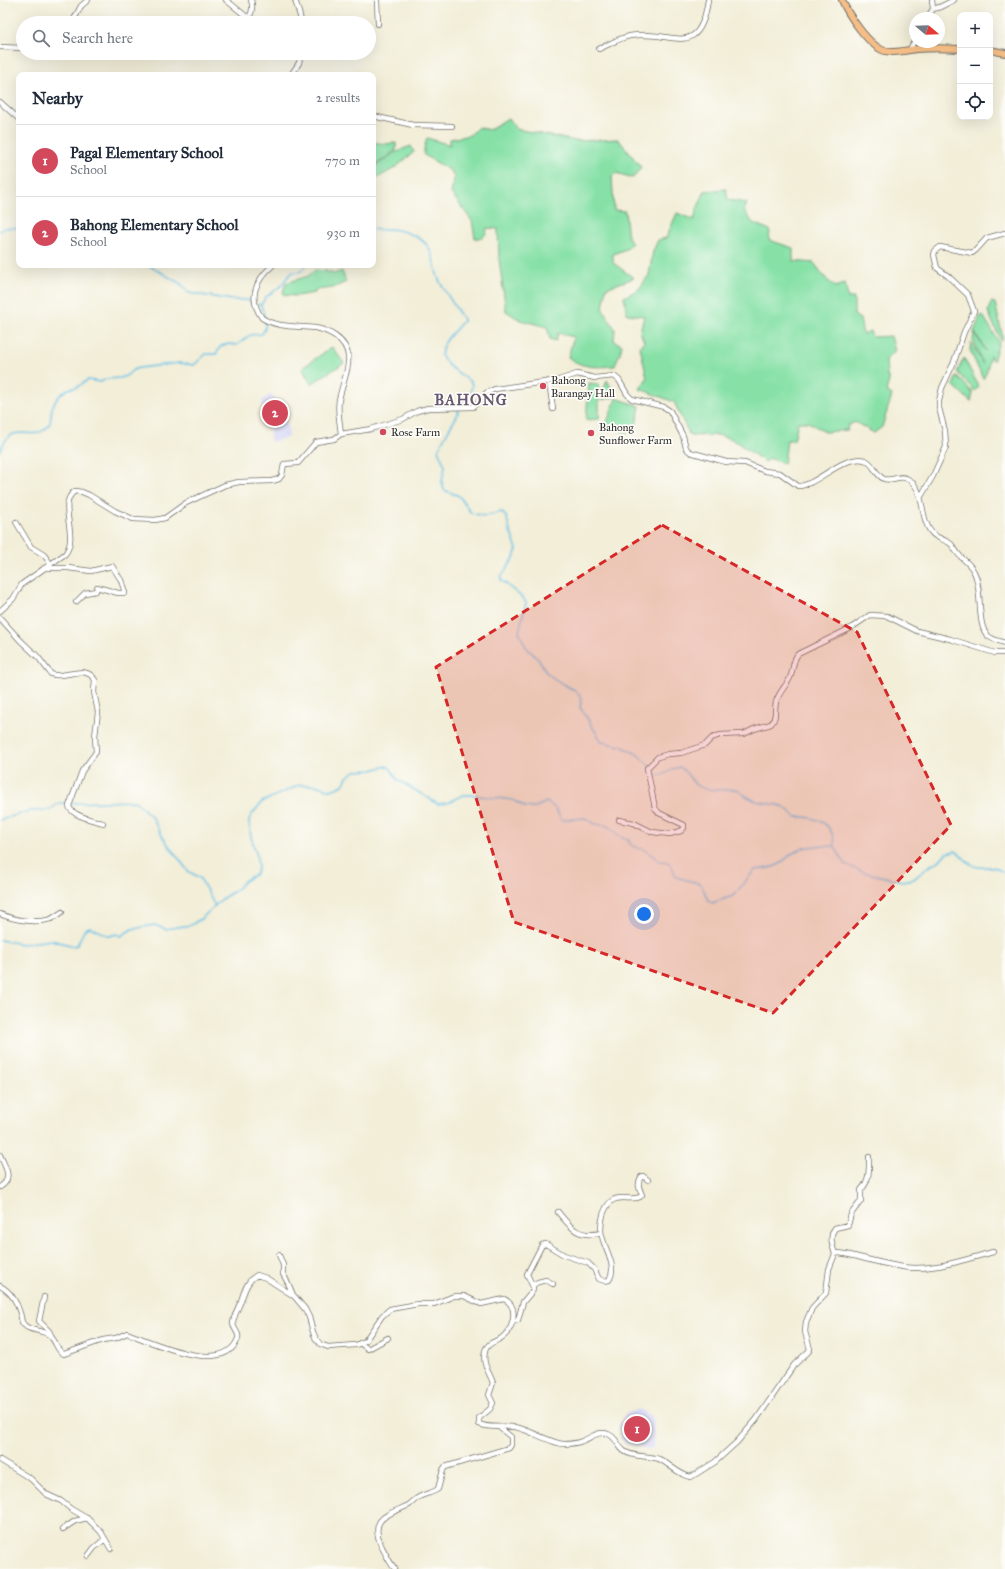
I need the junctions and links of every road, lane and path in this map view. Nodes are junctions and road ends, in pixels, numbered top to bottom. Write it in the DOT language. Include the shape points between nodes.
graph roads {
  1 [pos="88,0"];
  2 [pos="226,0"];
  3 [pos="251,0"];
  4 [pos="295,0"];
  5 [pos="377,0"];
  6 [pos="708,0"];
  7 [pos="842,0"];
  8 [pos="932,0"];
  9 [pos="954,0"];
  10 [pos="933,9"];
  11 [pos="931,12"];
  12 [pos="76,16"];
  13 [pos="246,16"];
  14 [pos="250,16"];
  15 [pos="300,16"];
  16 [pos="378,24"];
  17 [pos="0,46"];
  18 [pos="16,47"];
  19 [pos="599,49"];
  20 [pos="910,49"];
  21 [pos="957,49"];
  22 [pos="993,51"];
  23 [pos="1005,53"];
  24 [pos="300,60"];
  25 [pos="293,72"];
  26 [pos="0,102"];
  27 [pos="16,116"];
  28 [pos="376,117"];
  29 [pos="452,126"];
  30 [pos="1005,233"];
  31 [pos="269,268"];
  32 [pos="549,381"];
  33 [pos="553,409"];
  34 [pos="341,434"];
  35 [pos="920,498"];
  36 [pos="16,522"];
  37 [pos="50,563"];
  38 [pos="43,569"];
  39 [pos="76,602"];
  40 [pos="0,611"];
  41 [pos="0,618"];
  42 [pos="1005,643"];
  43 [pos="1005,653"];
  44 [pos="620,820"];
  45 [pos="103,823"];
  46 [pos="62,912"];
  47 [pos="0,914"];
  48 [pos="0,1155"];
  49 [pos="869,1157"];
  50 [pos="648,1180"];
  51 [pos="0,1187"];
  52 [pos="558,1212"];
  53 [pos="601,1233"];
  54 [pos="994,1252"];
  55 [pos="835,1254"];
  56 [pos="278,1255"];
  57 [pos="553,1284"];
  58 [pos="532,1285"];
  59 [pos="0,1286"];
  60 [pos="293,1295"];
  61 [pos="44,1297"];
  62 [pos="512,1322"];
  63 [pos="52,1338"];
  64 [pos="388,1338"];
  65 [pos="360,1343"];
  66 [pos="498,1427"];
  67 [pos="0,1460"];
  68 [pos="87,1518"];
  69 [pos="63,1529"];
  70 [pos="105,1539"];
  71 [pos="111,1549"];
  72 [pos="88,1556"];
  73 [pos="395,1569"];
  1 -- 12 [label="street"];
  2 -- 13 [label="street"];
  3 -- 14 [label="street" via="253,7"];
  4 -- 15 [label="street"];
  5 -- 16 [label="street"];
  6 -- 19 [label="street" via="700,29 690,38 681,40 629,36"];
  7 -- 20 [label="main road" via="848,12 875,46 889,52"];
  8 -- 10 [label="street"];
  9 -- 10 [label="street"];
  10 -- 11 [label="street"];
  17 -- 18 [label="street"];
  20 -- 21 [label="main road"];
  22 -- 23 [label="main road"];
  24 -- 25 [label="street"];
  26 -- 27 [label="street"];
  28 -- 29 [label="street" via="413,124"];
  30 -- 35 [label="street" via="987,238 972,253 940,247 935,250 937,268 968,296 974,311 939,401 946,447"];
  31 -- 34 [label="street" via="260,277 255,291 256,308 262,318 292,327 322,329 338,338 347,348 347,372 338,405"];
  32 -- 33 [label="street"];
  32 -- 34 [label="street" via="495,389 486,393 473,407 422,409 403,419 371,429"];
  32 -- 35 [label="street" via="577,374 595,378 617,378 632,399 670,411 683,436 686,448 696,454 726,462 745,463 765,471 780,472 795,485 801,486 826,472 862,460 870,462 884,479 909,479"];
  34 -- 37 [label="street" via="334,439 316,442 298,462 284,464 282,475 276,480 225,485 186,503 165,518 133,518 90,495 75,491 70,496 68,504 71,534 69,549"];
  35 -- 42 [label="street" via="932,533 951,544 973,570 978,582 984,632"];
  36 -- 37 [label="street" via="31,547 44,555"];
  37 -- 38 [label="street"];
  38 -- 39 [label="street" via="68,568 90,571 112,566 125,593 97,587 96,591 86,593"];
  38 -- 40 [label="street" via="22,584 13,599"];
  41 -- 45 [label="street" via="51,674 57,676 79,672 90,675 95,680 94,692 98,712 96,752 82,771 69,806 72,812"];
  43 -- 44 [label="street" via="995,653 917,631 887,616 867,616 852,628 798,654 794,659 790,679 780,691 771,724 744,734 720,735 681,754 668,754 651,762 647,768 655,808 659,813 684,825 684,828 670,834 652,832 634,823"];
  46 -- 47 [label="street" via="50,920 32,921 11,919"];
  48 -- 51 [label="street" via="8,1177"];
  49 -- 55 [label="street" via="869,1178 861,1190 861,1201 851,1214 848,1226 835,1228 832,1233"];
  50 -- 53 [label="street" via="640,1176 640,1197 615,1199 606,1207"];
  52 -- 53 [label="street" via="577,1232"];
  53 -- 58 [label="street" via="612,1268 609,1280 599,1279 591,1265 585,1261 544,1244 528,1272 527,1276"];
  54 -- 55 [label="street" via="924,1268 898,1266 846,1254"];
  55 -- 66 [label="street" via="829,1269 826,1293 812,1308 806,1322 805,1336 809,1351 794,1365 749,1429 726,1453 701,1472 691,1477 686,1476 660,1460 629,1453 621,1448 615,1438 606,1433 562,1444 517,1427"];
  56 -- 60 [label="street"];
  57 -- 58 [label="street" via="542,1280"];
  58 -- 62 [label="street" via="533,1290 523,1302 518,1320"];
  59 -- 63 [label="street" via="6,1289 15,1301 25,1325"];
  60 -- 63 [label="street" via="261,1275 253,1277 246,1287 234,1321 238,1340 228,1351 217,1356 184,1352 126,1333 64,1354"];
  60 -- 65 [label="street" via="305,1309 320,1344 328,1347"];
  61 -- 63 [label="street" via="39,1321"];
  62 -- 65 [label="street" via="512,1303 504,1299 481,1304 464,1296 454,1296 434,1304 390,1309 382,1316 368,1338"];
  62 -- 66 [label="street" via="504,1336 487,1346 484,1355 485,1367 493,1383 489,1395 493,1403 478,1421 483,1425"];
  64 -- 65 [label="street" via="368,1349"];
  66 -- 73 [label="street" via="511,1437 509,1448 445,1468 438,1488 380,1520 377,1536"];
  67 -- 68 [label="street" via="31,1479 48,1496 65,1503"];
  68 -- 69 [label="street" via="75,1521"];
  68 -- 70 [label="street"];
  70 -- 71 [label="street"];
  70 -- 72 [label="street"];
}
